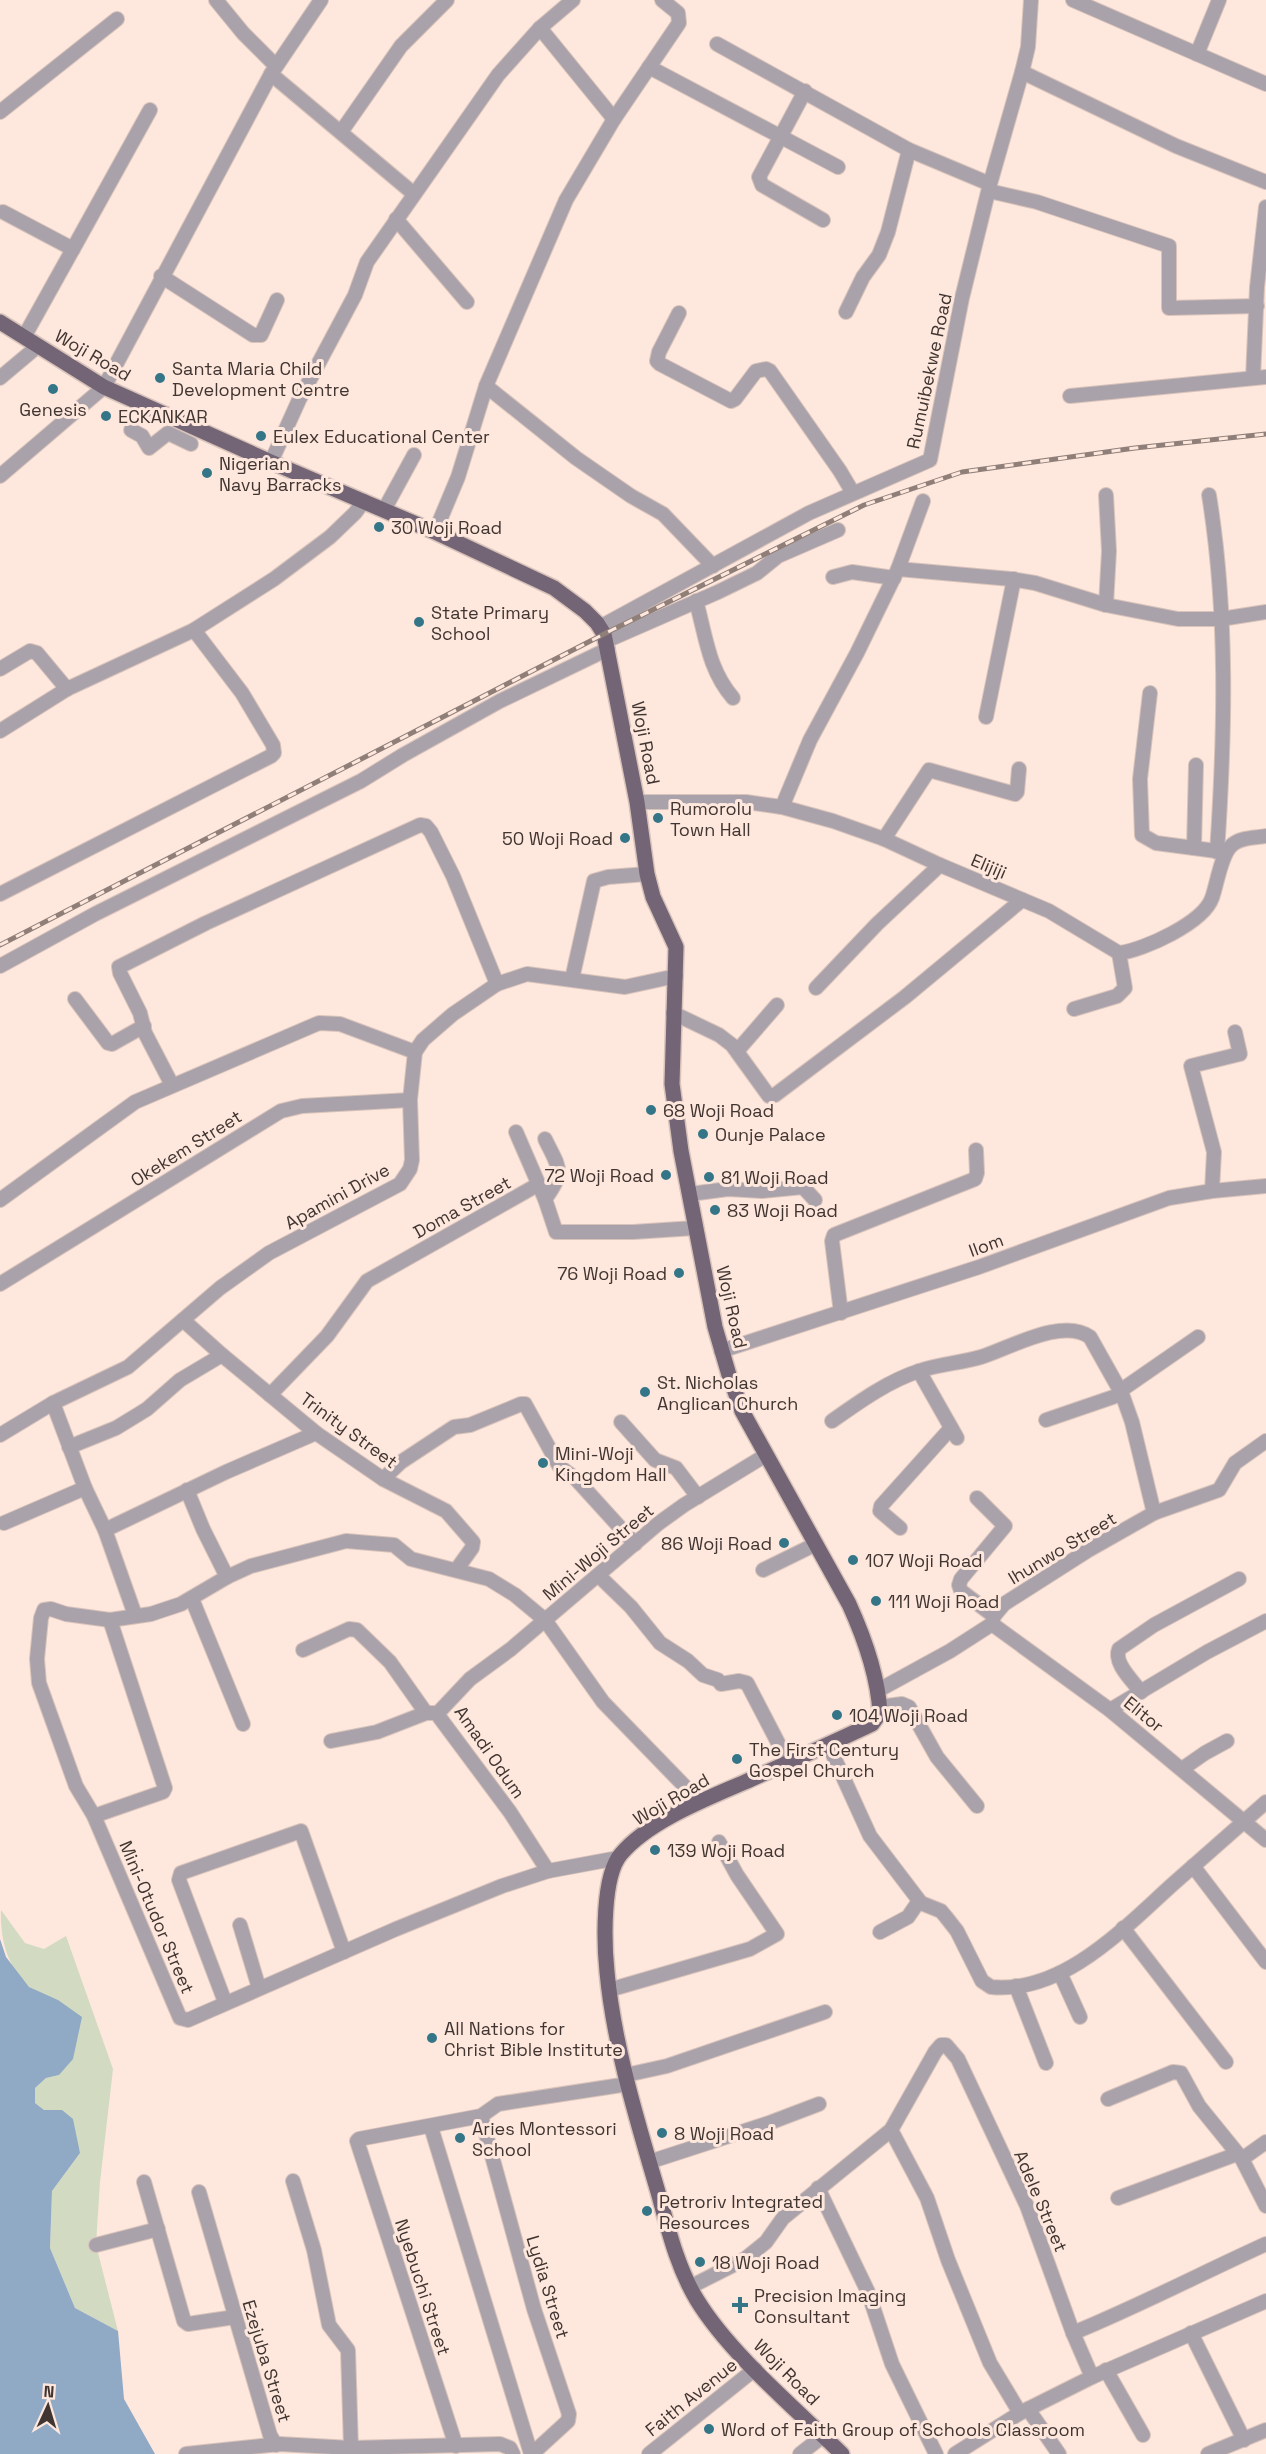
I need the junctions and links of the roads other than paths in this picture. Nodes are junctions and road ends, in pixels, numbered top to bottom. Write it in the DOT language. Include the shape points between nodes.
graph roads {
  1 [pos="216,0"];
  2 [pos="321,0"];
  3 [pos="447,0"];
  4 [pos="573,0"];
  5 [pos="662,0"];
  6 [pos="1031,0"];
  7 [pos="1073,0"];
  8 [pos="1219,0"];
  9 [pos="117,19"];
  10 [pos="540,28"];
  11 [pos="717,44"];
  12 [pos="1197,54"];
  13 [pos="649,67"];
  14 [pos="273,70"];
  15 [pos="1022,72"];
  16 [pos="1266,84"];
  17 [pos="805,91"];
  18 [pos="150,110"];
  19 [pos="0,112"];
  20 [pos="614,119"];
  21 [pos="341,132"];
  22 [pos="779,137"];
  23 [pos="909,150"];
  24 [pos="838,167"];
  25 [pos="1266,182"];
  26 [pos="989,188"];
  27 [pos="414,194"];
  28 [pos="1266,207"];
  29 [pos="3,212"];
  30 [pos="396,219"];
  31 [pos="823,219"];
  32 [pos="73,249"];
  33 [pos="162,276"];
  34 [pos="1262,287"];
  35 [pos="277,300"];
  36 [pos="467,302"];
  37 [pos="1257,306"];
  38 [pos="846,312"];
  39 [pos="679,313"];
  40 [pos="0,322"];
  41 [pos="24,337"];
  42 [pos="38,345"];
  43 [pos="1259,377"];
  44 [pos="0,378"];
  45 [pos="486,386"];
  46 [pos="104,387"];
  47 [pos="1070,396"];
  48 [pos="131,430"];
  49 [pos="190,444"];
  50 [pos="414,455"];
  51 [pos="271,462"];
  52 [pos="0,476"];
  53 [pos="853,493"];
  54 [pos="1106,495"];
  55 [pos="1209,495"];
  56 [pos="364,501"];
  57 [pos="923,501"];
  58 [pos="384,510"];
  59 [pos="838,530"];
  60 [pos="435,532"];
  61 [pos="713,566"];
  62 [pos="896,574"];
  63 [pos="833,577"];
  64 [pos="1014,579"];
  65 [pos="696,601"];
  66 [pos="1106,605"];
  67 [pos="1266,612"];
  68 [pos="1221,619"];
  69 [pos="194,630"];
  70 [pos="605,639"];
  71 [pos="0,669"];
  72 [pos="67,689"];
  73 [pos="1150,693"];
  74 [pos="733,698"];
  75 [pos="986,717"];
  76 [pos="0,730"];
  77 [pos="1196,765"];
  78 [pos="1019,768"];
  79 [pos="637,802"];
  80 [pos="782,807"];
  81 [pos="1266,836"];
  82 [pos="884,839"];
  83 [pos="1194,848"];
  84 [pos="1222,852"];
  85 [pos="940,865"];
  86 [pos="647,874"];
  87 [pos="0,894"];
  88 [pos="1022,900"];
  89 [pos="1119,953"];
  90 [pos="0,966"];
  91 [pos="676,976"];
  92 [pos="572,979"];
  93 [pos="496,984"];
  94 [pos="816,988"];
  95 [pos="75,999"];
  96 [pos="777,1005"];
  97 [pos="1074,1009"];
  98 [pos="673,1013"];
  99 [pos="144,1026"];
  100 [pos="1234,1032"];
  101 [pos="738,1050"];
  102 [pos="415,1052"];
  103 [pos="172,1085"];
  104 [pos="410,1100"];
  105 [pos="516,1132"];
  106 [pos="545,1139"];
  107 [pos="976,1150"];
  108 [pos="539,1184"];
  109 [pos="1266,1186"];
  110 [pos="1212,1191"];
  111 [pos="690,1194"];
  112 [pos="545,1199"];
  113 [pos="0,1200"];
  114 [pos="815,1200"];
  115 [pos="695,1228"];
  116 [pos="0,1284"];
  117 [pos="841,1313"];
  118 [pos="183,1320"];
  119 [pos="1198,1337"];
  120 [pos="721,1350"];
  121 [pos="222,1356"];
  122 [pos="919,1371"];
  123 [pos="1121,1393"];
  124 [pos="270,1395"];
  125 [pos="53,1402"];
  126 [pos="1046,1420"];
  127 [pos="832,1421"];
  128 [pos="621,1422"];
  129 [pos="316,1432"];
  130 [pos="0,1435"];
  131 [pos="1266,1441"];
  132 [pos="69,1447"];
  133 [pos="766,1455"];
  134 [pos="383,1479"];
  135 [pos="85,1488"];
  136 [pos="187,1490"];
  137 [pos="698,1497"];
  138 [pos="977,1498"];
  139 [pos="1154,1513"];
  140 [pos="4,1523"];
  141 [pos="900,1528"];
  142 [pos="105,1530"];
  143 [pos="635,1544"];
  144 [pos="816,1544"];
  145 [pos="457,1569"];
  146 [pos="763,1570"];
  147 [pos="598,1575"];
  148 [pos="227,1577"];
  149 [pos="1239,1579"];
  150 [pos="192,1599"];
  151 [pos="135,1616"];
  152 [pos="110,1620"];
  153 [pos="545,1620"];
  154 [pos="993,1620"];
  155 [pos="1266,1621"];
  156 [pos="303,1650"];
  157 [pos="877,1690"];
  158 [pos="1141,1692"];
  159 [pos="879,1707"];
  160 [pos="1110,1710"];
  161 [pos="432,1714"];
  162 [pos="243,1724"];
  163 [pos="332,1741"];
  164 [pos="1227,1742"];
  165 [pos="828,1744"];
  166 [pos="788,1762"];
  167 [pos="1182,1769"];
  168 [pos="699,1800"];
  169 [pos="1266,1802"];
  170 [pos="977,1806"];
  171 [pos="94,1816"];
  172 [pos="1245,1821"];
  173 [pos="1266,1840"];
  174 [pos="719,1842"];
  175 [pos="618,1858"];
  176 [pos="1193,1866"];
  177 [pos="548,1872"];
  178 [pos="919,1900"];
  179 [pos="240,1926"];
  180 [pos="1123,1928"];
  181 [pos="880,1932"];
  182 [pos="344,1952"];
  183 [pos="1266,1962"];
  184 [pos="1060,1972"];
  185 [pos="1016,1986"];
  186 [pos="259,1988"];
  187 [pos="609,1990"];
  188 [pos="225,2002"];
  189 [pos="825,2012"];
  190 [pos="1080,2018"];
  191 [pos="1226,2062"];
  192 [pos="1046,2063"];
  193 [pos="627,2080"];
  194 [pos="1108,2099"];
  195 [pos="819,2104"];
  196 [pos="481,2116"];
  197 [pos="432,2127"];
  198 [pos="891,2130"];
  199 [pos="1266,2142"];
  200 [pos="1240,2157"];
  201 [pos="649,2162"];
  202 [pos="293,2181"];
  203 [pos="144,2182"];
  204 [pos="818,2188"];
  205 [pos="199,2192"];
  206 [pos="1118,2198"];
  207 [pos="1266,2206"];
  208 [pos="158,2229"];
  209 [pos="1266,2244"];
  210 [pos="96,2245"];
  211 [pos="690,2287"];
  212 [pos="1266,2301"];
  213 [pos="235,2317"];
  214 [pos="1073,2333"];
  215 [pos="1191,2333"];
  216 [pos="755,2369"];
  217 [pos="1107,2370"];
  218 [pos="1092,2377"];
  219 [pos="1024,2411"];
  220 [pos="1266,2430"];
  221 [pos="1143,2435"];
  222 [pos="823,2436"];
  223 [pos="1244,2440"];
  224 [pos="276,2445"];
  225 [pos="456,2446"];
  226 [pos="351,2448"];
  227 [pos="186,2454"];
  228 [pos="513,2454"];
  229 [pos="531,2454"];
  230 [pos="649,2454"];
  231 [pos="800,2454"];
  232 [pos="842,2454"];
  233 [pos="936,2454"];
  234 [pos="955,2454"];
  235 [pos="1059,2454"];
  236 [pos="1208,2454"];
  1 -- 14 [label="street"];
  2 -- 14 [label="street"];
  3 -- 21 [label="street" via="402,46"];
  4 -- 10 [label="street"];
  5 -- 13 [label="street" via="678,13 679,23"];
  6 -- 15 [label="street, Rumuibekwe Road"];
  7 -- 12 [label="street"];
  8 -- 12 [label="street"];
  9 -- 19 [label="street"];
  10 -- 20 [label="street"];
  10 -- 27 [label="street" via="492,83"];
  11 -- 17 [label="street"];
  12 -- 16 [label="street"];
  13 -- 20 [label="street"];
  13 -- 22 [label="street"];
  14 -- 21 [label="street"];
  14 -- 33 [label="street"];
  15 -- 25 [label="street" via="1176,146"];
  15 -- 26 [label="street, Rumuibekwe Road"];
  17 -- 22 [label="street"];
  17 -- 23 [label="street"];
  18 -- 32 [label="street"];
  20 -- 45 [label="street" via="566,200"];
  21 -- 27 [label="street"];
  22 -- 24 [label="street"];
  22 -- 31 [label="street" via="760,182"];
  23 -- 26 [label="street"];
  23 -- 38 [label="street" via="888,232"];
  26 -- 37 [label="street" via="1169,246 1169,308"];
  26 -- 53 [label="street, Rumuibekwe Road" via="962,298 932,457 927,463"];
  27 -- 30 [label="street"];
  28 -- 34 [label="street"];
  29 -- 32 [label="street"];
  30 -- 36 [label="street"];
  30 -- 51 [label="street" via="367,262 355,295"];
  32 -- 41 [label="street"];
  33 -- 35 [label="street" via="253,335 261,335"];
  33 -- 46 [label="street"];
  34 -- 37 [label="street"];
  37 -- 43 [label="street"];
  39 -- 53 [label="street" via="657,361 731,401 756,371 770,371"];
  40 -- 41 [label="main road, Woji Road"];
  41 -- 42 [label="main road, Woji Road"];
  42 -- 44 [label="street"];
  42 -- 46 [label="main road, Woji Road"];
  43 -- 47 [label="street"];
  45 -- 60 [label="street" via="458,477"];
  45 -- 61 [label="street" via="576,458 663,514"];
  46 -- 51 [label="main road, Woji Road"];
  46 -- 52 [label="street"];
  48 -- 49 [label="street" via="142,436 149,448 168,433"];
  50 -- 58 [label="street"];
  51 -- 56 [label="main road, Woji Road"];
  53 -- 61 [label="street, Rumuibekwe Road" via="771,532"];
  54 -- 66 [label="street"];
  55 -- 68 [label="street"];
  56 -- 58 [label="main road, Woji Road"];
  56 -- 69 [label="street" via="330,537"];
  57 -- 62 [label="street"];
  58 -- 60 [label="main road, Woji Road"];
  59 -- 65 [label="street" via="778,556 757,573"];
  60 -- 70 [label="main road, Woji Road" via="554,588 585,611"];
  61 -- 70 [label="street, Rumuibekwe Road"];
  62 -- 63 [label="street" via="852,572"];
  62 -- 64 [label="street"];
  62 -- 80 [label="street" via="810,740"];
  64 -- 66 [label="street"];
  64 -- 75 [label="street"];
  65 -- 70 [label="street"];
  65 -- 74 [label="street" via="712,665"];
  66 -- 68 [label="street" via="1170,618"];
  67 -- 68 [label="street"];
  68 -- 84 [label="street"];
  69 -- 72 [label="street"];
  69 -- 87 [label="street" via="242,693 273,746 272,756"];
  70 -- 79 [label="main road, Woji Road"];
  70 -- 90 [label="street" via="361,782 95,914"];
  71 -- 72 [label="street" via="30,651 37,653"];
  72 -- 76 [label="street"];
  73 -- 83 [label="street" via="1140,779 1142,835 1156,843"];
  77 -- 83 [label="street"];
  78 -- 82 [label="street" via="1015,794 929,770"];
  79 -- 80 [label="street, Elijiji" via="721,801"];
  79 -- 86 [label="main road, Woji Road"];
  80 -- 82 [label="street, Elijiji"];
  81 -- 84 [label="street" via="1236,842"];
  82 -- 85 [label="street, Elijiji"];
  83 -- 84 [label="street"];
  84 -- 89 [label="street" via="1211,901 1204,911 1149,945"];
  85 -- 88 [label="street, Elijiji"];
  85 -- 94 [label="street"];
  86 -- 91 [label="main road, Woji Road" via="675,944"];
  86 -- 92 [label="street" via="594,881"];
  88 -- 89 [label="street, Elijiji" via="1067,920"];
  88 -- 101 [label="street" via="905,997 775,1095 769,1096"];
  89 -- 97 [label="street" via="1123,993"];
  91 -- 92 [label="street" via="625,987"];
  91 -- 98 [label="main road, Woji Road"];
  92 -- 93 [label="street" via="527,975"];
  93 -- 99 [label="street" via="453,876 431,832 420,825 123,963 120,973"];
  93 -- 102 [label="street" via="453,1014"];
  95 -- 99 [label="street" via="108,1043"];
  96 -- 101 [label="street"];
  98 -- 101 [label="street" via="719,1035"];
  98 -- 111 [label="main road, Woji Road" via="672,1084"];
  99 -- 103 [label="street"];
  100 -- 110 [label="street" via="1240,1054 1191,1066 1214,1152"];
  102 -- 103 [label="street" via="340,1024 319,1023"];
  102 -- 104 [label="street, Apamini Drive"];
  103 -- 113 [label="street" via="129,1107"];
  104 -- 116 [label="street, Okekem Street" via="302,1106 281,1111"];
  104 -- 118 [label="street, Apamini Drive" via="412,1160 400,1184 269,1253 219,1288"];
  105 -- 108 [label="street"];
  106 -- 112 [label="street" via="560,1174"];
  107 -- 117 [label="street" via="975,1179 834,1235"];
  108 -- 112 [label="street, Doma Street"];
  108 -- 124 [label="street, Doma Street" via="367,1281 327,1336"];
  109 -- 110 [label="street, Ilom"];
  110 -- 117 [label="street, Ilom" via="1169,1198 979,1268"];
  111 -- 114 [label="street" via="803,1187"];
  111 -- 115 [label="main road, Woji Road"];
  112 -- 115 [label="street, Doma Street" via="554,1229 561,1234"];
  115 -- 120 [label="main road, Woji Road"];
  117 -- 120 [label="street, Ilom"];
  118 -- 121 [label="street, Trinity Street"];
  118 -- 125 [label="street, Apamini Drive" via="128,1367"];
  119 -- 123 [label="street"];
  120 -- 133 [label="main road, Woji Road" via="736,1396"];
  121 -- 124 [label="street, Trinity Street"];
  121 -- 132 [label="street" via="180,1380 147,1409 116,1428"];
  122 -- 123 [label="street" via="981,1357 1045,1334 1082,1332 1090,1337"];
  122 -- 127 [label="street" via="864,1399"];
  122 -- 141 [label="street" via="954,1433 881,1506 880,1510"];
  123 -- 126 [label="street"];
  123 -- 139 [label="street"];
  124 -- 129 [label="street, Trinity Street"];
  125 -- 130 [label="street, Apamini Drive"];
  125 -- 132 [label="street"];
  128 -- 137 [label="street" via="655,1460 676,1468"];
  129 -- 134 [label="street, Trinity Street"];
  129 -- 136 [label="street"];
  131 -- 139 [label="street, Ihunwo Street" via="1235,1463 1219,1490"];
  132 -- 135 [label="street"];
  133 -- 137 [label="street, Mini-Woji Street"];
  133 -- 144 [label="main road, Woji Road"];
  134 -- 143 [label="street" via="401,1462 454,1427 470,1425 525,1404 559,1466 576,1479"];
  134 -- 145 [label="street, Trinity Street" via="430,1501 455,1519 472,1542"];
  135 -- 140 [label="street"];
  135 -- 142 [label="street"];
  136 -- 142 [label="street"];
  136 -- 148 [label="street"];
  137 -- 143 [label="street, Mini-Woji Street"];
  138 -- 154 [label="street, Elitor" via="1005,1526 958,1585"];
  139 -- 154 [label="street, Ihunwo Street" via="1004,1604"];
  142 -- 151 [label="street"];
  143 -- 147 [label="street, Mini-Woji Street"];
  144 -- 146 [label="street"];
  144 -- 157 [label="main road, Woji Road" via="860,1628"];
  145 -- 148 [label="street, Mini-Otudor Street" via="411,1559 394,1545 346,1541 251,1566"];
  145 -- 153 [label="street, Mini-Otudor Street" via="489,1579"];
  147 -- 153 [label="street, Mini-Woji Street"];
  147 -- 166 [label="street" via="660,1643 703,1675 721,1684 747,1683"];
  148 -- 150 [label="street, Mini-Otudor Street"];
  149 -- 158 [label="street" via="1154,1625 1119,1649 1118,1661"];
  150 -- 151 [label="street, Mini-Otudor Street"];
  150 -- 162 [label="street"];
  151 -- 152 [label="street, Mini-Otudor Street"];
  152 -- 171 [label="street" via="165,1788"];
  152 -- 171 [label="street, Mini-Otudor Street" via="44,1610 38,1642 39,1683 76,1786"];
  153 -- 161 [label="street, Amadi Odum"];
  153 -- 168 [label="street, Mini-Otudor Street" via="603,1702"];
  154 -- 157 [label="street, Ihunwo Street" via="950,1651"];
  154 -- 160 [label="street, Elitor"];
  155 -- 158 [label="street"];
  156 -- 161 [label="street" via="349,1629 357,1630 390,1662"];
  157 -- 159 [label="main road, Woji Road"];
  158 -- 160 [label="street"];
  159 -- 165 [label="main road, Woji Road" via="878,1718 872,1724"];
  159 -- 170 [label="street" via="909,1707 937,1757"];
  160 -- 167 [label="street, Elitor"];
  161 -- 163 [label="street" via="377,1732"];
  161 -- 177 [label="street, Amadi Odum" via="510,1812"];
  164 -- 167 [label="street"];
  165 -- 166 [label="main road, Woji Road"];
  165 -- 178 [label="street" via="870,1836"];
  166 -- 168 [label="main road, Woji Road"];
  167 -- 172 [label="street, Elitor"];
  168 -- 175 [label="main road, Woji Road" via="660,1824"];
  169 -- 172 [label="street"];
  171 -- 188 [label="street, Mini-Otudor Street" via="180,2018 188,2020"];
  172 -- 173 [label="street, Elitor"];
  172 -- 176 [label="street"];
  174 -- 187 [label="street" via="777,1934 750,1949"];
  175 -- 177 [label="street, Mini-Otudor Street"];
  175 -- 187 [label="main road, Woji Road" via="605,1917"];
  176 -- 180 [label="street"];
  176 -- 183 [label="street"];
  177 -- 182 [label="street, Mini-Otudor Street" via="491,1890"];
  178 -- 181 [label="street" via="908,1917"];
  178 -- 185 [label="street" via="946,1917 986,1985"];
  179 -- 186 [label="street"];
  180 -- 184 [label="street" via="1080,1962"];
  180 -- 191 [label="street"];
  182 -- 186 [label="street, Mini-Otudor Street"];
  182 -- 188 [label="street" via="303,1834 298,1831 179,1875"];
  184 -- 185 [label="street"];
  184 -- 190 [label="street"];
  185 -- 192 [label="street"];
  186 -- 188 [label="street, Mini-Otudor Street"];
  187 -- 193 [label="main road, Woji Road"];
  189 -- 193 [label="street"];
  193 -- 196 [label="street" via="498,2104"];
  193 -- 201 [label="main road, Woji Road"];
  194 -- 200 [label="street" via="1173,2072 1182,2073 1199,2106"];
  195 -- 201 [label="street"];
  196 -- 197 [label="street"];
  196 -- 229 [label="street, Lydia Street" via="534,2309 569,2414 568,2421"];
  197 -- 225 [label="street, Nyebuchi Street" via="359,2139 357,2144"];
  197 -- 229 [label="street"];
  198 -- 204 [label="street"];
  198 -- 214 [label="street, Adele Street" via="935,2052 946,2045 958,2059 1027,2205"];
  198 -- 219 [label="street" via="920,2182 990,2363"];
  199 -- 200 [label="street"];
  200 -- 206 [label="street"];
  200 -- 207 [label="street"];
  201 -- 211 [label="main road, Woji Road"];
  202 -- 226 [label="street" via="314,2250 329,2325 348,2350"];
  203 -- 208 [label="street"];
  204 -- 211 [label="street" via="745,2259"];
  204 -- 233 [label="street" via="868,2292 892,2364"];
  205 -- 213 [label="street, Ezejuba Street"];
  208 -- 210 [label="street"];
  208 -- 213 [label="street" via="185,2324"];
  209 -- 214 [label="street"];
  211 -- 216 [label="main road, Woji Road" via="715,2325"];
  212 -- 215 [label="street"];
  213 -- 224 [label="street, Ezejuba Street"];
  214 -- 218 [label="street, Adele Street"];
  215 -- 217 [label="street"];
  215 -- 223 [label="street"];
  216 -- 222 [label="main road, Woji Road"];
  216 -- 230 [label="street, Faith Avenue"];
  217 -- 218 [label="street"];
  217 -- 221 [label="street"];
  218 -- 219 [label="street"];
  219 -- 234 [label="street"];
  219 -- 235 [label="street"];
  220 -- 223 [label="street"];
  222 -- 231 [label="street"];
  222 -- 232 [label="main road, Woji Road"];
  223 -- 236 [label="street"];
  224 -- 226 [label="street, Ezejuba Street"];
  224 -- 227 [label="street"];
  225 -- 226 [label="street, Ezejuba Street"];
  225 -- 228 [label="street, Ezejuba Street" via="500,2444"];
}
